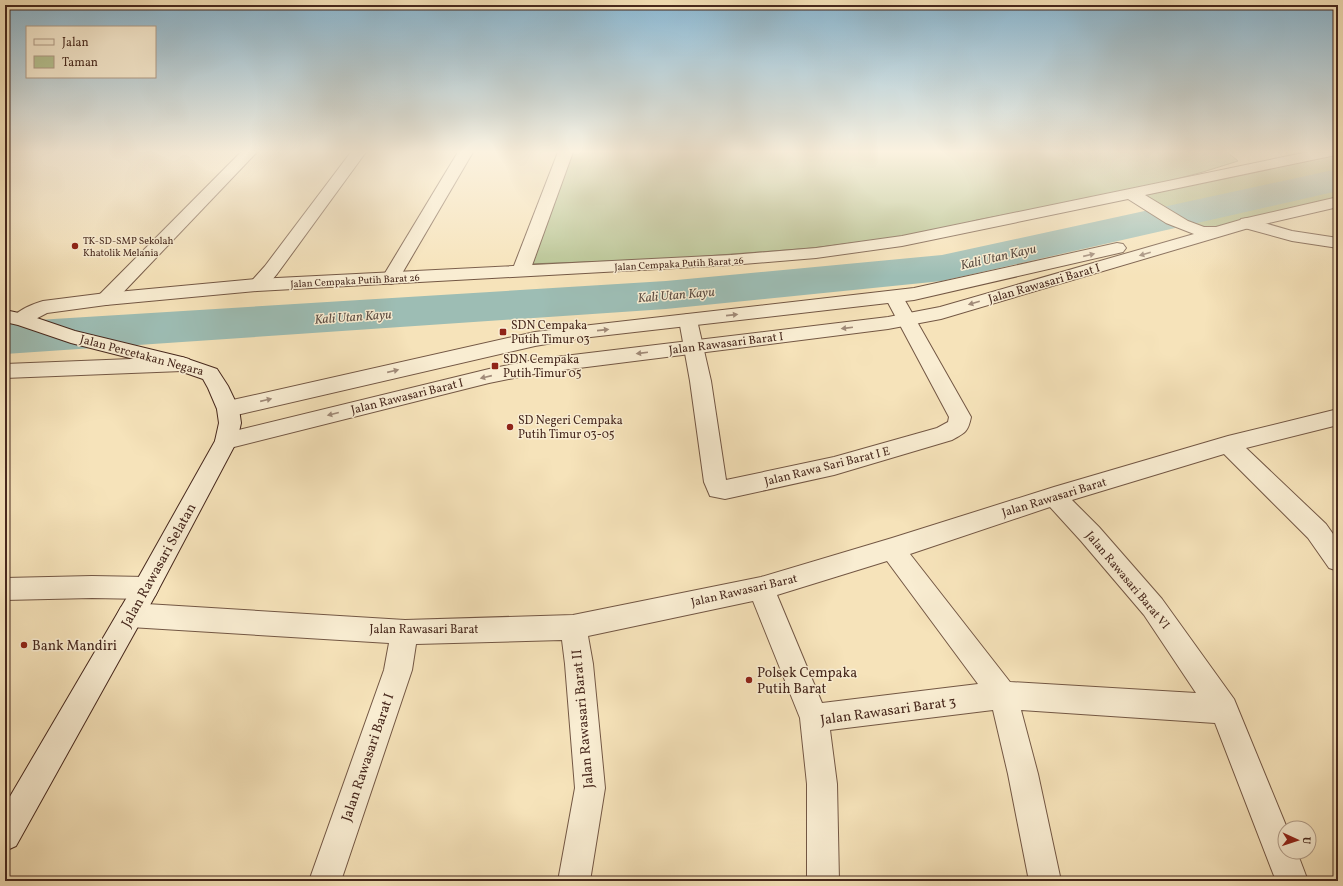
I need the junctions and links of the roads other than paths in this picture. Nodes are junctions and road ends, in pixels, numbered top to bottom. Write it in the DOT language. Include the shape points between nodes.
graph roads {
  1 [pos="209,193"];
  2 [pos="327,193"];
  3 [pos="441,193"];
  4 [pos="550,193"];
  5 [pos="1152,193"];
  6 [pos="1137,197"];
  7 [pos="1338,202"];
  8 [pos="1247,222"];
  9 [pos="1182,225"];
  10 [pos="1222,231"];
  11 [pos="1338,243"];
  12 [pos="1051,263"];
  13 [pos="521,271"];
  14 [pos="1066,277"];
  15 [pos="391,278"];
  16 [pos="257,285"];
  17 [pos="894,297"];
  18 [pos="106,299"];
  19 [pos="13,318"];
  20 [pos="906,319"];
  21 [pos="688,320"];
  22 [pos="695,347"];
  23 [pos="182,364"];
  24 [pos="5,371"];
  25 [pos="228,409"];
  26 [pos="1338,417"];
  27 [pos="226,441"];
  28 [pos="1228,444"];
  29 [pos="1054,496"];
  30 [pos="892,549"];
  31 [pos="1338,560"];
  32 [pos="146,588"];
  33 [pos="761,588"];
  34 [pos="5,589"];
  35 [pos="130,616"];
  36 [pos="572,627"];
  37 [pos="405,632"];
  38 [pos="1003,695"];
  39 [pos="1224,709"];
  40 [pos="814,718"];
  41 [pos="5,835"];
  42 [pos="325,881"];
  43 [pos="574,881"];
  44 [pos="823,881"];
  45 [pos="1045,881"];
  46 [pos="1292,881"];
  1 -- 18 [label="street"];
  2 -- 16 [label="street"];
  3 -- 15 [label="street"];
  4 -- 13 [label="street"];
  5 -- 6 [label="street, Jalan Cempaka Putih Barat 26"];
  6 -- 9 [label="street"];
  6 -- 13 [label="street, Jalan Cempaka Putih Barat 26" via="902,241 816,253"];
  7 -- 8 [label="street, Jalan Rawasari Barat I"];
  8 -- 10 [label="street, Jalan Rawasari Barat I"];
  8 -- 11 [label="street" via="1288,236"];
  9 -- 10 [label="street" via="1207,232"];
  12 -- 9 [label="street, Jalan Rawasari Barat I, one-way" via="1178,234"];
  10 -- 14 [label="street, Jalan Rawasari Barat I, one-way"];
  12 -- 14 [label="street"];
  12 -- 17 [label="street, Jalan Rawasari Barat I"];
  13 -- 15 [label="street, Jalan Cempaka Putih Barat 26"];
  14 -- 20 [label="street, Jalan Rawasari Barat I, one-way" via="941,313"];
  15 -- 16 [label="street, Jalan Cempaka Putih Barat 26"];
  16 -- 18 [label="street, Jalan Cempaka Putih Barat 26"];
  17 -- 20 [label="street, Jalan Rawa Sari Barat I E"];
  21 -- 17 [label="street, Jalan Rawasari Barat I, one-way"];
  18 -- 19 [label="street, Jalan Cempaka Putih Barat 26" via="43,307"];
  19 -- 23 [label="street, Jalan Percetakan Negara"];
  20 -- 22 [label="street, Jalan Rawasari Barat I, one-way"];
  20 -- 22 [label="street, Jalan Rawa Sari Barat I E" via="960,417 958,427 944,434 834,466 725,490 718,489 715,482"];
  21 -- 22 [label="street, Jalan Rawa Sari Barat I E"];
  25 -- 21 [label="street, Jalan Rawasari Barat I, one-way" via="535,339"];
  22 -- 27 [label="street, Jalan Rawasari Barat I, one-way" via="531,367"];
  23 -- 24 [label="street"];
  23 -- 25 [label="street, Jalan Percetakan Negara" via="210,374"];
  25 -- 27 [label="street, Jalan Percetakan Negara" via="230,423"];
  26 -- 28 [label="street, Jalan Rawasari Barat"];
  27 -- 32 [label="street, Jalan Rawasari Selatan"];
  28 -- 29 [label="street, Jalan Rawasari Barat"];
  28 -- 31 [label="street" via="1317,531"];
  29 -- 30 [label="street, Jalan Rawasari Barat"];
  29 -- 39 [label="street, Jalan Rawasari Barat VI" via="1153,607"];
  30 -- 33 [label="street, Jalan Rawasari Barat"];
  30 -- 38 [label="street"];
  32 -- 34 [label="street"];
  32 -- 35 [label="street, Jalan Rawasari Selatan"];
  33 -- 36 [label="street, Jalan Rawasari Barat"];
  33 -- 40 [label="street"];
  35 -- 37 [label="street, Jalan Rawasari Barat"];
  35 -- 41 [label="street, Jalan Rawasari Selatan"];
  36 -- 37 [label="street, Jalan Rawasari Barat"];
  36 -- 43 [label="street, Jalan Rawasari Barat II" via="579,664 590,788"];
  37 -- 42 [label="street, Jalan Rawasari Barat I" via="398,670"];
  38 -- 39 [label="street"];
  38 -- 40 [label="street, Jalan Rawasari Barat 3"];
  38 -- 45 [label="street" via="1023,774"];
  39 -- 46 [label="street, Jalan Rawasari Barat VI"];
  40 -- 44 [label="street, Jalan Rawasari Barat 3" via="822,784"];
}
